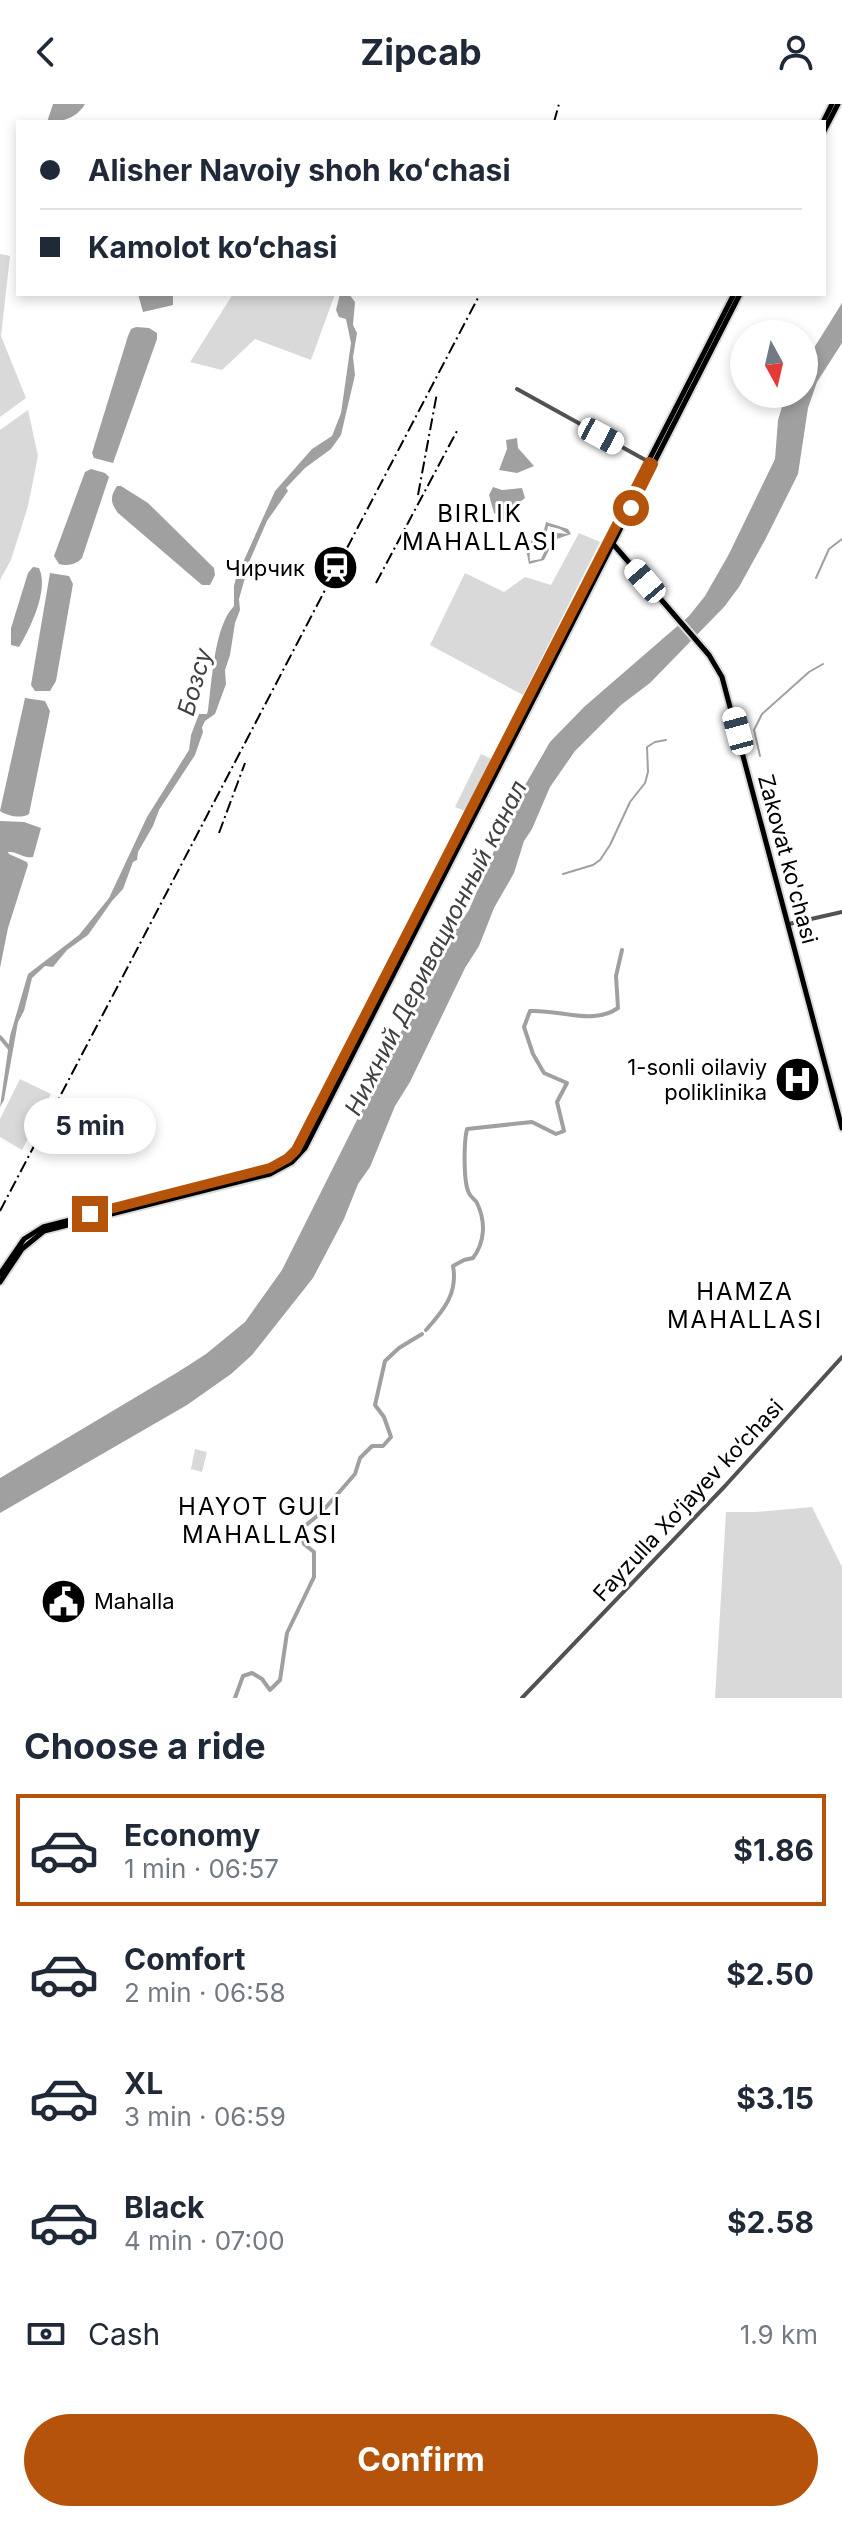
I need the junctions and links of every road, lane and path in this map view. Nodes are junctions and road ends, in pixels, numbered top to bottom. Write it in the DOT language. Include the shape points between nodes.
graph roads {
  1 [pos="835,104"];
  2 [pos="826,126"];
  3 [pos="736,296"];
  4 [pos="517,389"];
  5 [pos="651,463"];
  6 [pos="611,543"];
  7 [pos="842,912"];
  8 [pos="789,924"];
  9 [pos="366,1022"];
  10 [pos="842,1128"];
  11 [pos="168,1197"];
  12 [pos="0,1274"];
  13 [pos="0,1282"];
  14 [pos="842,1357"];
  15 [pos="522,1698"];
  1 -- 2 [label="main road"];
  3 -- 5 [label="main road"];
  4 -- 5 [label="street"];
  5 -- 6 [label="main road"];
  6 -- 8 [label="main road, Zakovat ko'chasi" via="716,665"];
  6 -- 9 [label="main road"];
  7 -- 8 [label="street"];
  8 -- 10 [label="main road, Zakovat ko'chasi"];
  9 -- 11 [label="main road" via="288,1158"];
  9 -- 11 [label="main road" via="305,1148 292,1162 270,1174"];
  11 -- 12 [label="main road" via="38,1229 16,1248"];
  11 -- 13 [label="main road" via="40,1233"];
  14 -- 15 [label="street, Fayzulla Xo‘jayev ko‘chasi"];
}
